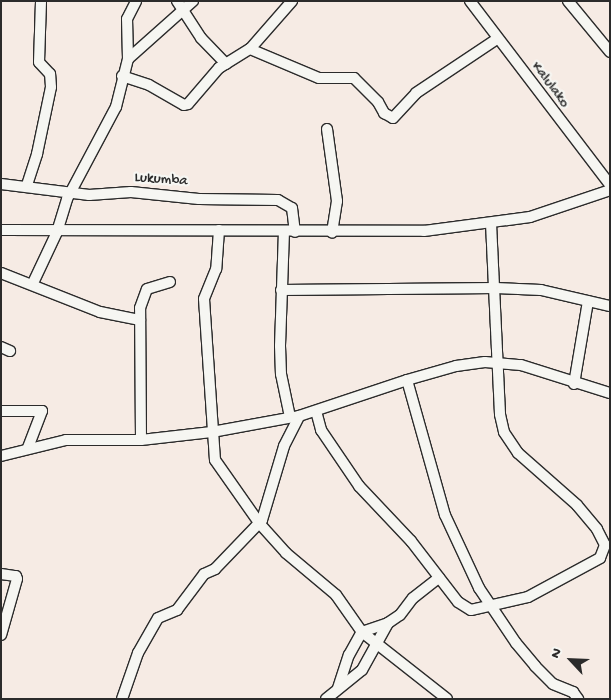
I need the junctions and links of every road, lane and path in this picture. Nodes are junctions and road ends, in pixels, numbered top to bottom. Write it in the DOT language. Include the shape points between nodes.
graph roads {
  1 [pos="41,1"];
  2 [pos="136,1"];
  3 [pos="193,1"];
  4 [pos="292,1"];
  5 [pos="470,1"];
  6 [pos="568,1"];
  7 [pos="180,5"];
  8 [pos="497,39"];
  9 [pos="250,50"];
  10 [pos="610,52"];
  11 [pos="128,59"];
  12 [pos="226,64"];
  13 [pos="122,76"];
  14 [pos="327,129"];
  15 [pos="1,184"];
  16 [pos="27,185"];
  17 [pos="610,185"];
  18 [pos="610,190"];
  19 [pos="71,193"];
  20 [pos="492,223"];
  21 [pos="1,230"];
  22 [pos="219,230"];
  23 [pos="57,232"];
  24 [pos="289,232"];
  25 [pos="332,233"];
  26 [pos="1,272"];
  27 [pos="170,282"];
  28 [pos="34,283"];
  29 [pos="496,288"];
  30 [pos="281,290"];
  31 [pos="588,301"];
  32 [pos="610,306"];
  33 [pos="140,320"];
  34 [pos="498,362"];
  35 [pos="407,380"];
  36 [pos="574,384"];
  37 [pos="610,393"];
  38 [pos="1,411"];
  39 [pos="316,411"];
  40 [pos="294,416"];
  41 [pos="212,432"];
  42 [pos="141,440"];
  43 [pos="28,448"];
  44 [pos="1,456"];
  45 [pos="260,524"];
  46 [pos="607,550"];
  47 [pos="1,574"];
  48 [pos="439,578"];
  49 [pos="490,606"];
  50 [pos="388,623"];
  51 [pos="362,632"];
  52 [pos="1,635"];
  53 [pos="377,644"];
  54 [pos="338,688"];
  55 [pos="122,699"];
  56 [pos="326,699"];
  57 [pos="447,699"];
  58 [pos="578,699"];
  1 -- 16 [label="street" via="39,62 50,74 51,87"];
  2 -- 11 [label="street" via="127,19"];
  3 -- 7 [label="street"];
  4 -- 9 [label="street"];
  5 -- 8 [label="street, Kalulako"];
  6 -- 10 [label="street"];
  7 -- 11 [label="street"];
  7 -- 12 [label="street" via="201,38"];
  8 -- 9 [label="street" via="416,93 393,118 384,113 378,102 354,78 320,78"];
  8 -- 17 [label="street, Kalulako"];
  9 -- 12 [label="street"];
  11 -- 13 [label="street"];
  12 -- 13 [label="street" via="184,105 149,85"];
  13 -- 19 [label="street" via="112,117"];
  14 -- 25 [label="street" via="337,201"];
  15 -- 16 [label="street, Lukumba"];
  16 -- 19 [label="street, Lukumba"];
  18 -- 20 [label="street" via="557,210"];
  19 -- 23 [label="street"];
  19 -- 24 [label="street, Lukumba" via="278,200 292,208"];
  20 -- 25 [label="street" via="424,231"];
  20 -- 29 [label="street"];
  21 -- 23 [label="street"];
  22 -- 23 [label="street"];
  22 -- 24 [label="street"];
  22 -- 41 [label="street" via="216,269 204,300"];
  23 -- 28 [label="street"];
  24 -- 25 [label="street"];
  24 -- 30 [label="street"];
  26 -- 28 [label="street"];
  27 -- 33 [label="street" via="147,289 140,308"];
  28 -- 33 [label="street" via="48,292 100,312"];
  29 -- 30 [label="street"];
  29 -- 31 [label="street" via="540,290"];
  29 -- 34 [label="street"];
  30 -- 40 [label="street" via="281,374"];
  31 -- 32 [label="street"];
  31 -- 36 [label="street"];
  33 -- 42 [label="street"];
  34 -- 35 [label="street" via="456,366"];
  34 -- 36 [label="street" via="521,365"];
  34 -- 46 [label="street" via="504,432 518,453 584,513 604,540"];
  35 -- 39 [label="street"];
  35 -- 49 [label="street" via="445,515"];
  36 -- 37 [label="street"];
  38 -- 43 [label="street" via="42,412"];
  39 -- 40 [label="street"];
  39 -- 48 [label="street" via="322,430 359,486 411,541"];
  40 -- 41 [label="street"];
  40 -- 45 [label="street" via="268,507"];
  41 -- 42 [label="street"];
  41 -- 45 [label="street" via="215,460"];
  42 -- 43 [label="street" via="66,440"];
  43 -- 44 [label="street"];
  45 -- 51 [label="street" via="286,553 336,595"];
  45 -- 55 [label="street" via="215,568 204,574 177,610 158,618 138,653"];
  46 -- 49 [label="street" via="600,558 528,597"];
  47 -- 52 [label="street" via="16,576 17,579"];
  48 -- 49 [label="street" via="467,608 475,611"];
  48 -- 50 [label="street"];
  49 -- 58 [label="street" via="546,678 573,692"];
  50 -- 51 [label="street"];
  50 -- 53 [label="street"];
  51 -- 53 [label="street"];
  51 -- 54 [label="street" via="349,655"];
  53 -- 54 [label="street" via="362,670"];
  53 -- 57 [label="street"];
  54 -- 56 [label="street"];
}
